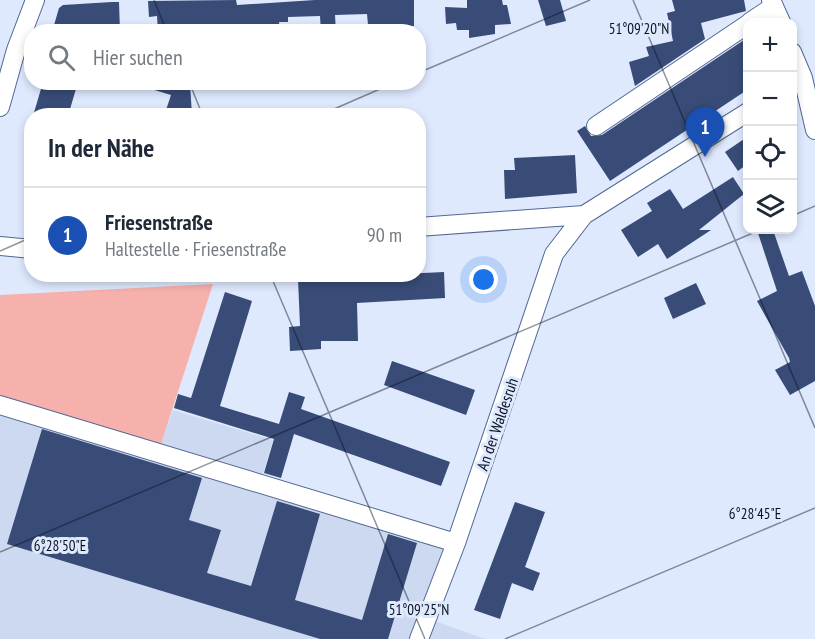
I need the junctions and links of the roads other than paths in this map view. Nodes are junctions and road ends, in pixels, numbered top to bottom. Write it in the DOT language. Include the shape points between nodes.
graph roads {
  1 [pos="35,0"];
  2 [pos="775,10"];
  3 [pos="759,18"];
  4 [pos="27,24"];
  5 [pos="743,27"];
  6 [pos="24,32"];
  7 [pos="0,53"];
  8 [pos="803,77"];
  9 [pos="5,87"];
  10 [pos="0,106"];
  11 [pos="743,115"];
  12 [pos="596,126"];
  13 [pos="815,130"];
  14 [pos="584,215"];
  15 [pos="426,226"];
  16 [pos="0,246"];
  17 [pos="24,248"];
  18 [pos="0,405"];
  19 [pos="456,543"];
  20 [pos="420,639"];
  1 -- 4 [label="street"];
  2 -- 3 [label="street"];
  5 -- 12 [label="street"];
  6 -- 9 [label="street"];
  7 -- 9 [label="street"];
  8 -- 13 [label="street"];
  9 -- 10 [label="street"];
  11 -- 14 [label="street"];
  14 -- 15 [label="street"];
  14 -- 19 [label="street, An der Waldesruh" via="554,254"];
  16 -- 17 [label="street"];
  18 -- 19 [label="street"];
  19 -- 20 [label="street, An der Waldesruh"];
}
